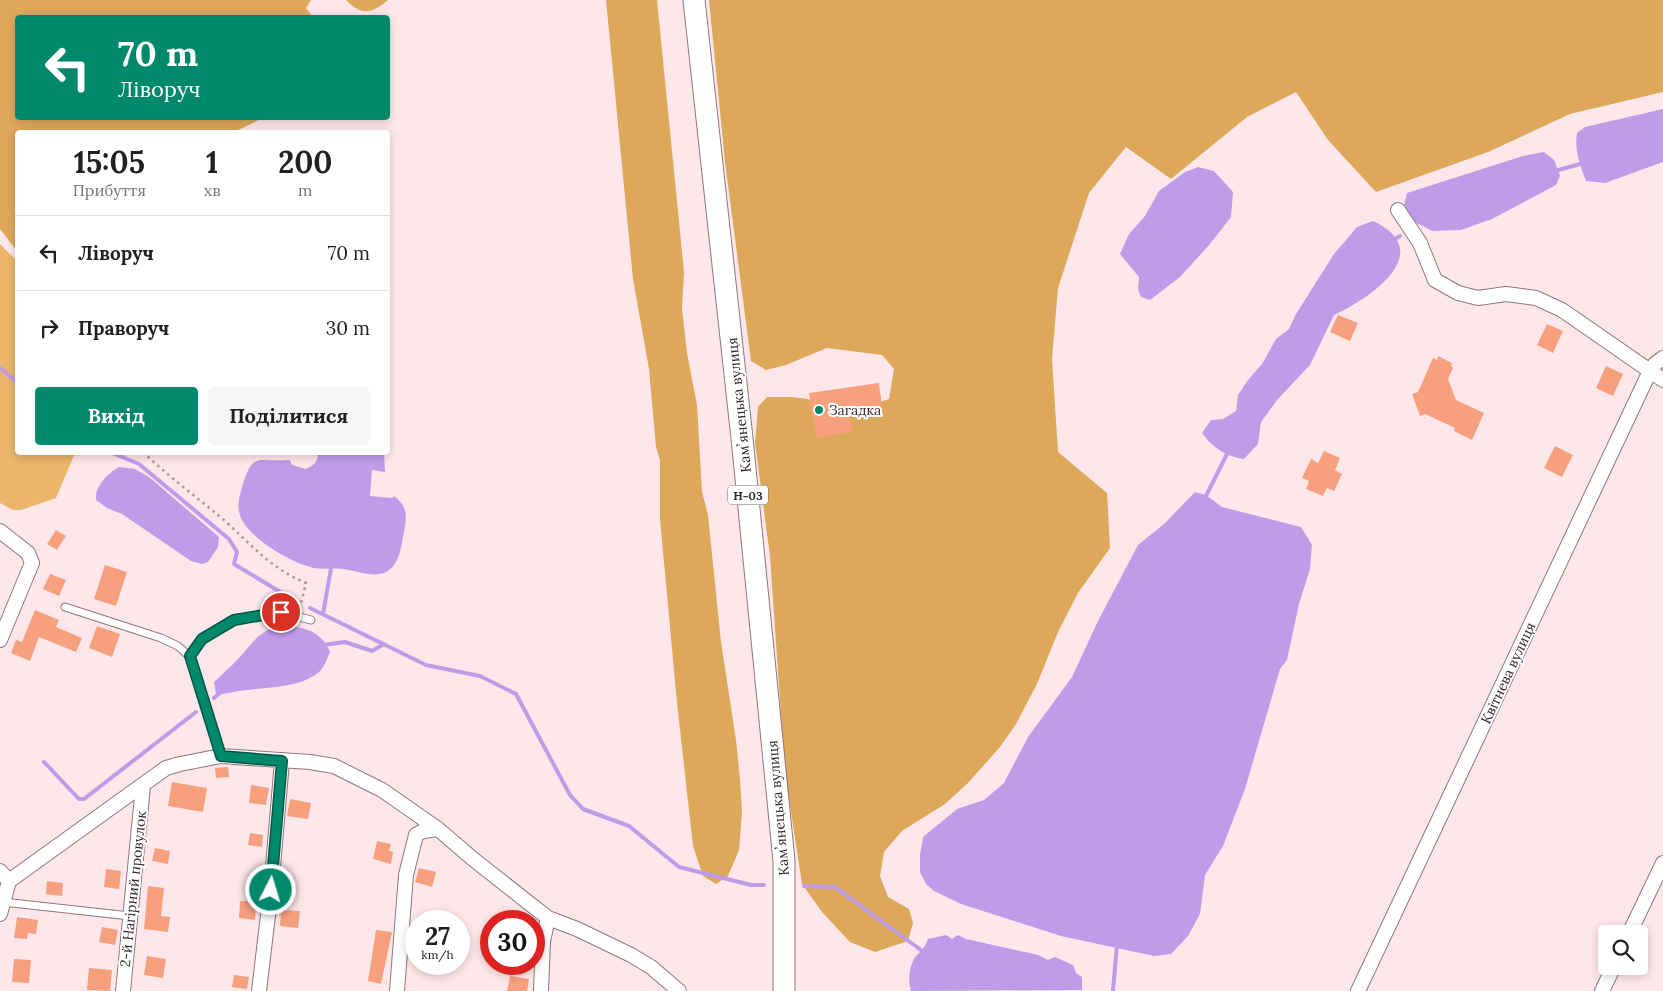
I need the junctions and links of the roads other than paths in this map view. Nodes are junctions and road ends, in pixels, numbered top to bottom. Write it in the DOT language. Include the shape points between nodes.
graph roads {
  1 [pos="694,0"];
  2 [pos="1398,210"];
  3 [pos="1663,358"];
  4 [pos="1650,371"];
  5 [pos="1663,380"];
  6 [pos="0,531"];
  7 [pos="65,607"];
  8 [pos="310,620"];
  9 [pos="0,640"];
  10 [pos="190,656"];
  11 [pos="221,756"];
  12 [pos="282,761"];
  13 [pos="143,786"];
  14 [pos="438,829"];
  15 [pos="1663,863"];
  16 [pos="4,876"];
  17 [pos="1,903"];
  18 [pos="130,916"];
  19 [pos="548,918"];
  20 [pos="1633,925"];
  21 [pos="1610,975"];
  22 [pos="123,991"];
  23 [pos="259,991"];
  24 [pos="397,991"];
  25 [pos="541,991"];
  26 [pos="679,991"];
  27 [pos="784,991"];
  28 [pos="1358,991"];
  29 [pos="1602,991"];
  1 -- 27 [label="main road, Камʼянецька вулиця / Н-03" via="784,861"];
  2 -- 4 [label="street" via="1420,243 1435,280 1458,293 1478,298 1506,294 1536,298 1562,310"];
  3 -- 4 [label="street, Квітнева вулиця"];
  4 -- 5 [label="street"];
  4 -- 28 [label="street, Квітнева вулиця"];
  6 -- 9 [label="street" via="28,553 32,563"];
  7 -- 10 [label="lane" via="161,638"];
  8 -- 10 [label="lane" via="281,612 234,620 202,639"];
  10 -- 11 [label="lane"];
  11 -- 12 [label="street"];
  11 -- 13 [label="street" via="166,768"];
  12 -- 14 [label="street" via="334,766 382,790"];
  12 -- 23 [label="street"];
  13 -- 16 [label="street"];
  13 -- 18 [label="street, 2-й Нагірний провулок"];
  14 -- 19 [label="street"];
  14 -- 24 [label="street" via="416,835 406,875"];
  15 -- 20 [label="street"];
  16 -- 17 [label="street"];
  17 -- 18 [label="lane"];
  18 -- 22 [label="street, 2-й Нагірний провулок"];
  19 -- 25 [label="street" via="543,941"];
  19 -- 26 [label="street" via="631,955"];
  21 -- 29 [label="street"];
}
